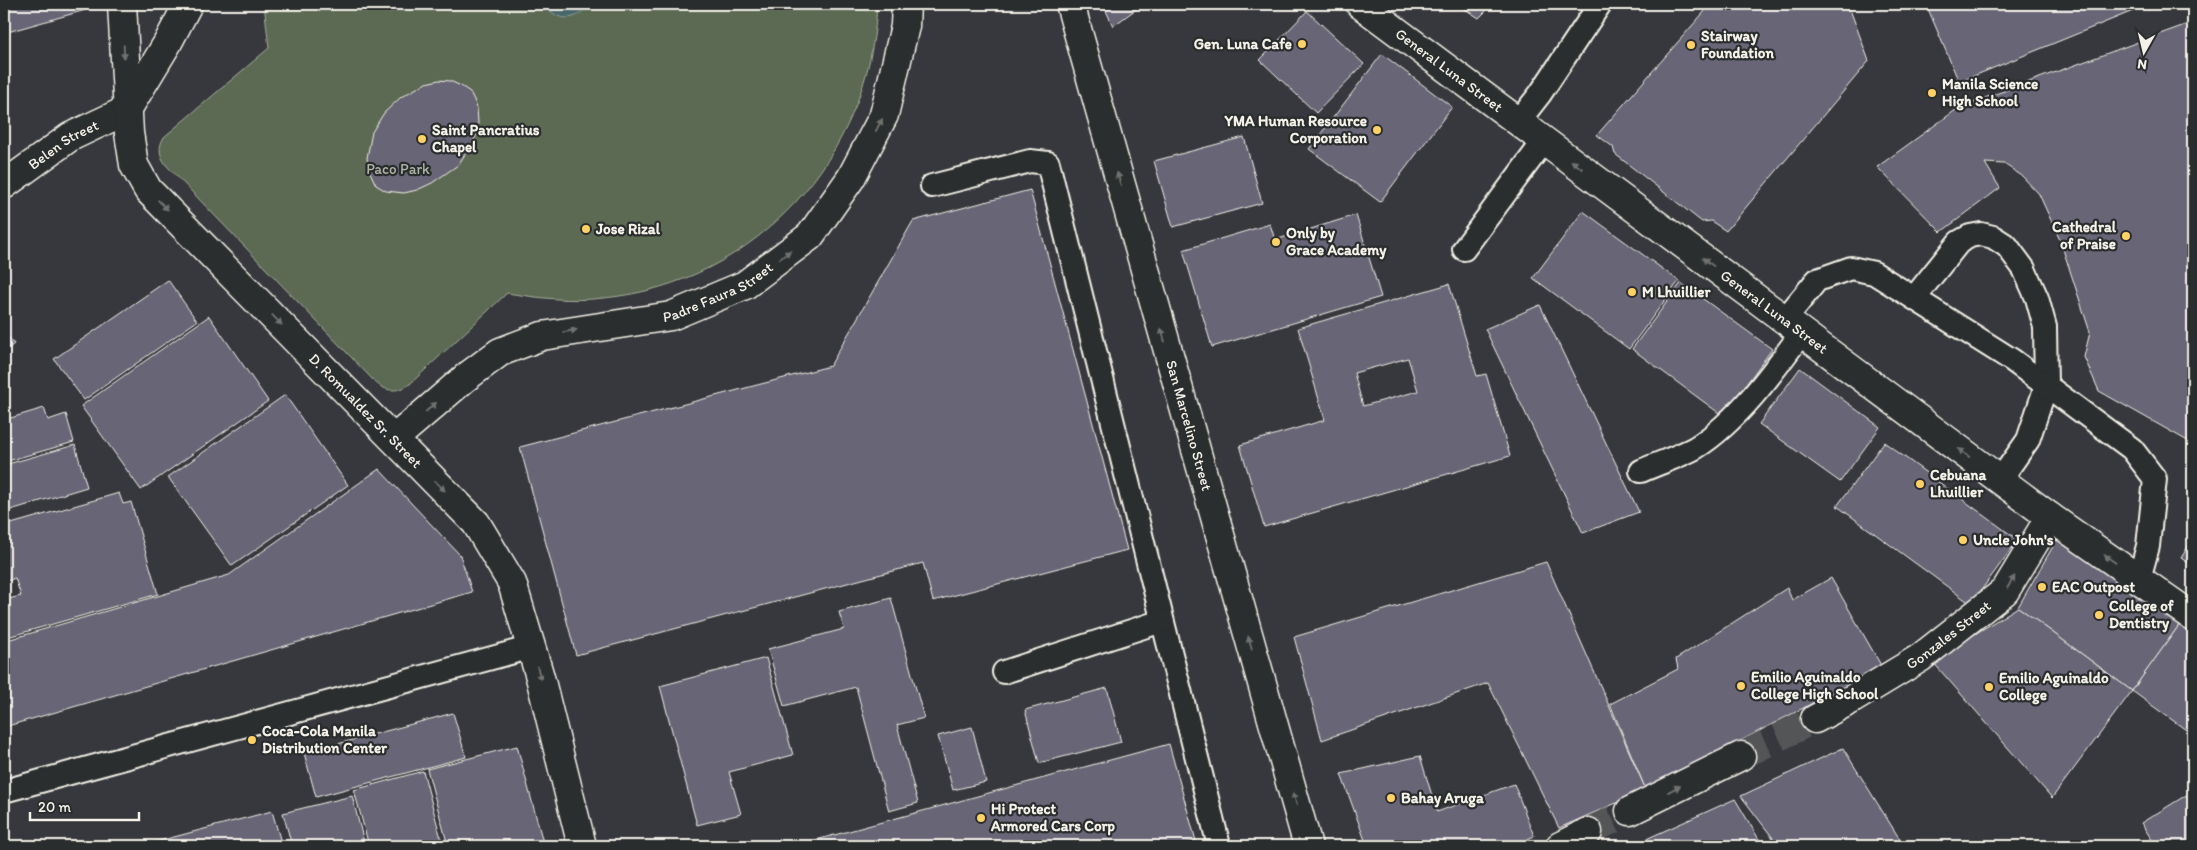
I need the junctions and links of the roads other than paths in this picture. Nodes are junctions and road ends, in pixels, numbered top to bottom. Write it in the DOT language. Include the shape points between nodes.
graph roads {
  1 [pos="122,4"];
  2 [pos="188,4"];
  3 [pos="906,4"];
  4 [pos="1070,4"];
  5 [pos="1360,4"];
  6 [pos="1600,4"];
  7 [pos="127,110"];
  8 [pos="1518,122"];
  9 [pos="1544,140"];
  10 [pos="4,185"];
  11 [pos="932,186"];
  12 [pos="1464,249"];
  13 [pos="1914,298"];
  14 [pos="1794,326"];
  15 [pos="2046,386"];
  16 [pos="394,439"];
  17 [pos="1641,471"];
  18 [pos="2000,480"];
  19 [pos="2050,517"];
  20 [pos="2139,579"];
  21 [pos="2193,616"];
  22 [pos="1162,621"];
  23 [pos="532,647"];
  24 [pos="1004,672"];
  25 [pos="1814,719"];
  26 [pos="1741,756"];
  27 [pos="4,791"];
  28 [pos="1630,811"];
  29 [pos="1588,832"];
  30 [pos="582,846"];
  31 [pos="1219,846"];
  32 [pos="1308,846"];
  33 [pos="1560,846"];
  1 -- 7 [label="main road, D. Romualdez Sr. Street, one-way"];
  2 -- 7 [label="main road"];
  16 -- 3 [label="main road, Padre Faura Street, one-way" via="500,352 542,336 671,316 745,285 810,236 851,178 884,115 905,26"];
  32 -- 4 [label="main road, San Marcelino Street, one-way"];
  5 -- 8 [label="main road, General Luna Street"];
  6 -- 8 [label="lane"];
  7 -- 10 [label="main road, Belen Street" via="70,137"];
  7 -- 16 [label="main road, D. Romualdez Sr. Street, one-way" via="134,165 148,190"];
  8 -- 9 [label="main road, General Luna Street"];
  9 -- 12 [label="lane"];
  14 -- 9 [label="main road, General Luna Street, one-way"];
  11 -- 22 [label="lane" via="1030,161 1048,163"];
  13 -- 14 [label="lane" via="1874,273 1851,268 1817,280"];
  13 -- 15 [label="lane" via="2012,360"];
  13 -- 15 [label="lane" via="1959,242 1981,234 2007,246 2024,269 2037,298 2045,327"];
  14 -- 17 [label="lane" via="1780,362 1722,429 1694,448"];
  18 -- 14 [label="main road, General Luna Street, one-way"];
  15 -- 18 [label="lane" via="2028,440"];
  15 -- 20 [label="lane" via="2132,449 2156,479 2148,546"];
  16 -- 23 [label="main road, D. Romualdez Sr. Street, one-way" via="476,523 512,583"];
  18 -- 19 [label="main road, General Luna Street"];
  20 -- 19 [label="main road, General Luna Street, one-way"];
  25 -- 19 [label="main road, Gonzales Street, one-way" via="1920,658 2005,591"];
  20 -- 21 [label="main road, General Luna Street"];
  22 -- 24 [label="lane"];
  22 -- 31 [label="lane"];
  23 -- 27 [label="lane"];
  23 -- 30 [label="main road, D. Romualdez Sr. Street, one-way"];
  28 -- 26 [label="main road, one-way"];
  29 -- 33 [label="main road"];
}
